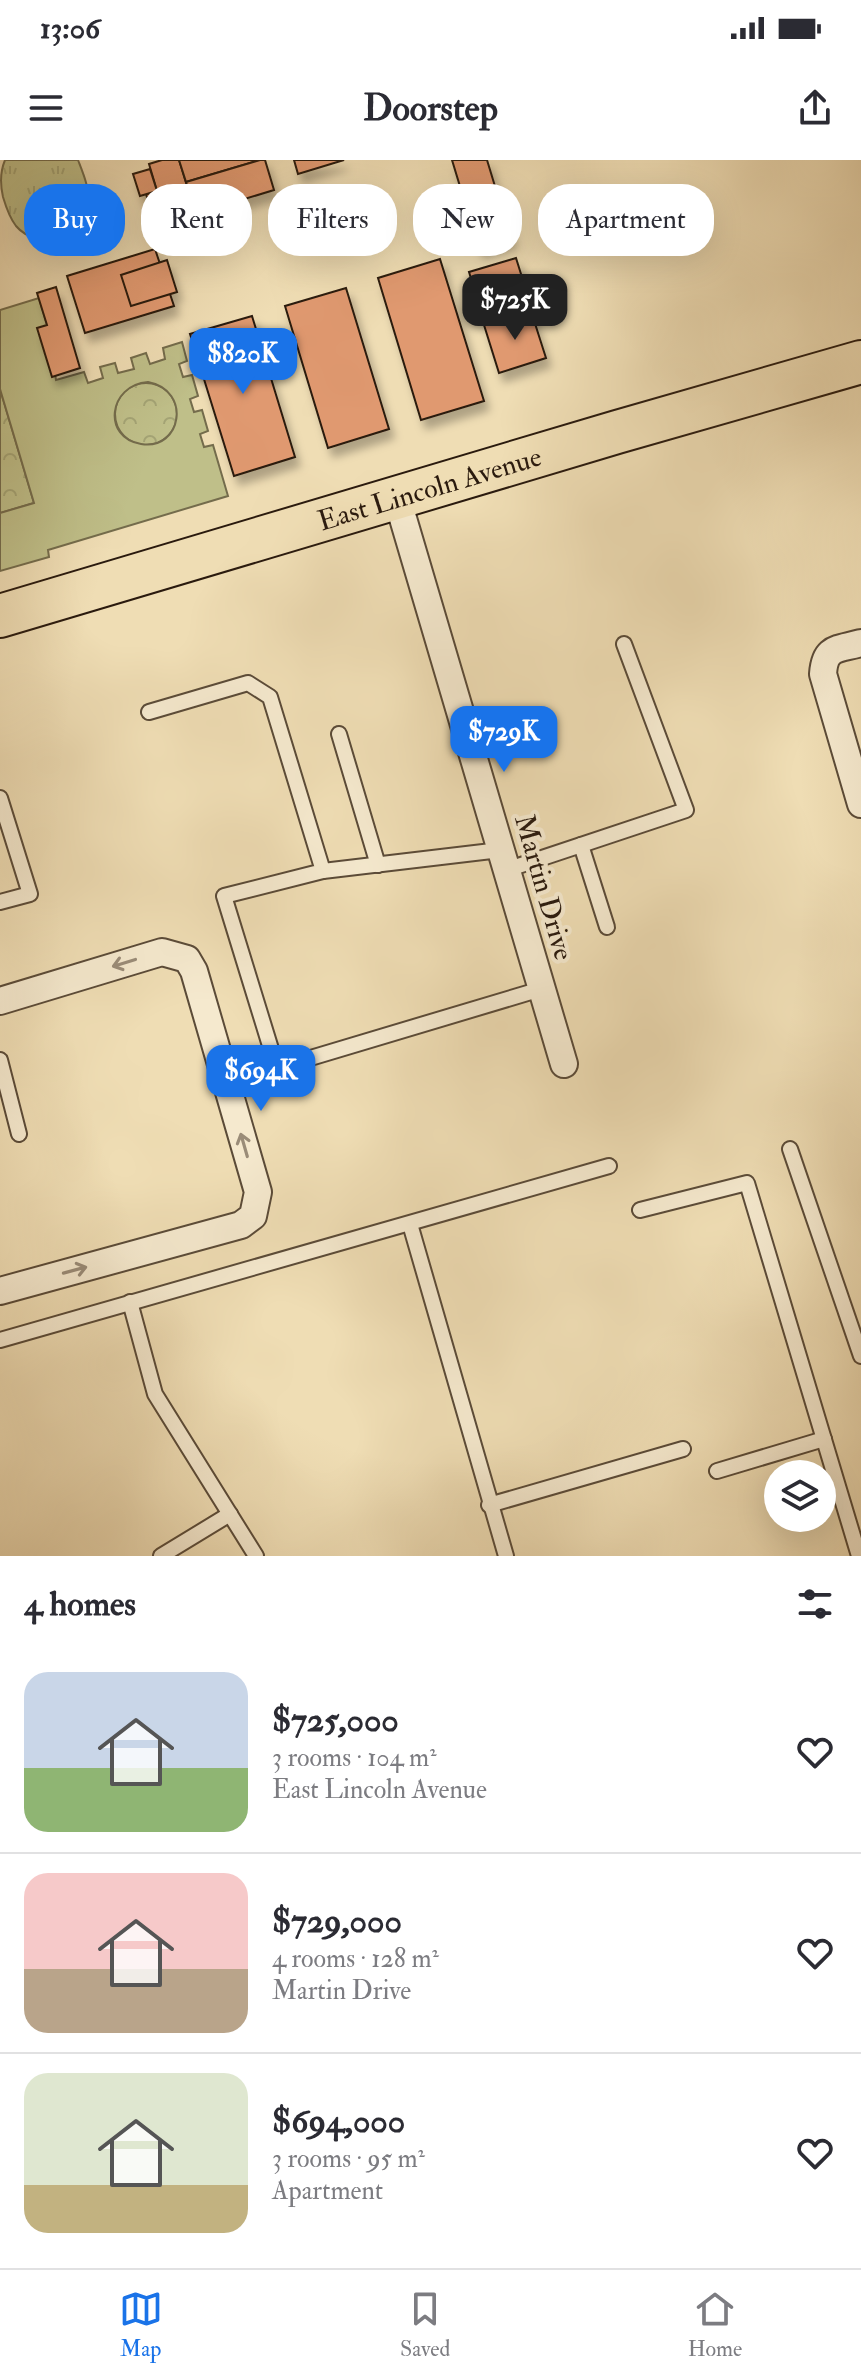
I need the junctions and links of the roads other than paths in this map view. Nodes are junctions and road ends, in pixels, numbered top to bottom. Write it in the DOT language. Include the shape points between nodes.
graph roads {
  1 [pos="861,362"];
  2 [pos="397,498"];
  3 [pos="0,616"];
  4 [pos="861,643"];
  5 [pos="624,644"];
  6 [pos="149,712"];
  7 [pos="339,734"];
  8 [pos="0,798"];
  9 [pos="861,804"];
  10 [pos="581,845"];
  11 [pos="503,860"];
  12 [pos="378,865"];
  13 [pos="323,871"];
  14 [pos="0,902"];
  15 [pos="607,927"];
  16 [pos="541,989"];
  17 [pos="0,1001"];
  18 [pos="271,1049"];
  19 [pos="0,1060"];
  20 [pos="564,1064"];
  21 [pos="257,1074"];
  22 [pos="19,1134"];
  23 [pos="790,1149"];
  24 [pos="609,1166"];
  25 [pos="640,1210"];
  26 [pos="410,1224"];
  27 [pos="0,1291"];
  28 [pos="130,1302"];
  29 [pos="0,1340"];
  30 [pos="861,1356"];
  31 [pos="824,1439"];
  32 [pos="683,1449"];
  33 [pos="717,1471"];
  34 [pos="489,1505"];
  35 [pos="230,1514"];
  36 [pos="161,1556"];
  37 [pos="256,1556"];
  38 [pos="506,1556"];
  39 [pos="859,1556"];
  1 -- 2 [label="main road, East Lincoln Avenue"];
  2 -- 3 [label="main road, East Lincoln Avenue"];
  2 -- 11 [label="street, Martin Drive"];
  4 -- 9 [label="street" via="830,651 823,674"];
  5 -- 10 [label="lane" via="686,810"];
  6 -- 13 [label="lane" via="248,683 270,697"];
  7 -- 12 [label="lane"];
  8 -- 14 [label="lane" via="30,894"];
  10 -- 11 [label="lane"];
  10 -- 15 [label="lane"];
  11 -- 12 [label="lane"];
  11 -- 16 [label="street, Martin Drive"];
  12 -- 13 [label="lane"];
  13 -- 18 [label="lane" via="224,896"];
  16 -- 20 [label="street, Martin Drive"];
  16 -- 21 [label="lane"];
  27 -- 17 [label="street, one-way" via="241,1225 253,1216 258,1192 187,959 162,952"];
  19 -- 22 [label="lane"];
  23 -- 30 [label="lane"];
  24 -- 26 [label="lane"];
  25 -- 31 [label="lane" via="747,1183"];
  26 -- 28 [label="lane"];
  26 -- 34 [label="lane"];
  28 -- 29 [label="lane"];
  28 -- 35 [label="lane" via="155,1394"];
  31 -- 33 [label="lane"];
  31 -- 39 [label="lane"];
  32 -- 34 [label="lane"];
  34 -- 38 [label="lane"];
  35 -- 36 [label="lane"];
  35 -- 37 [label="lane"];
}
